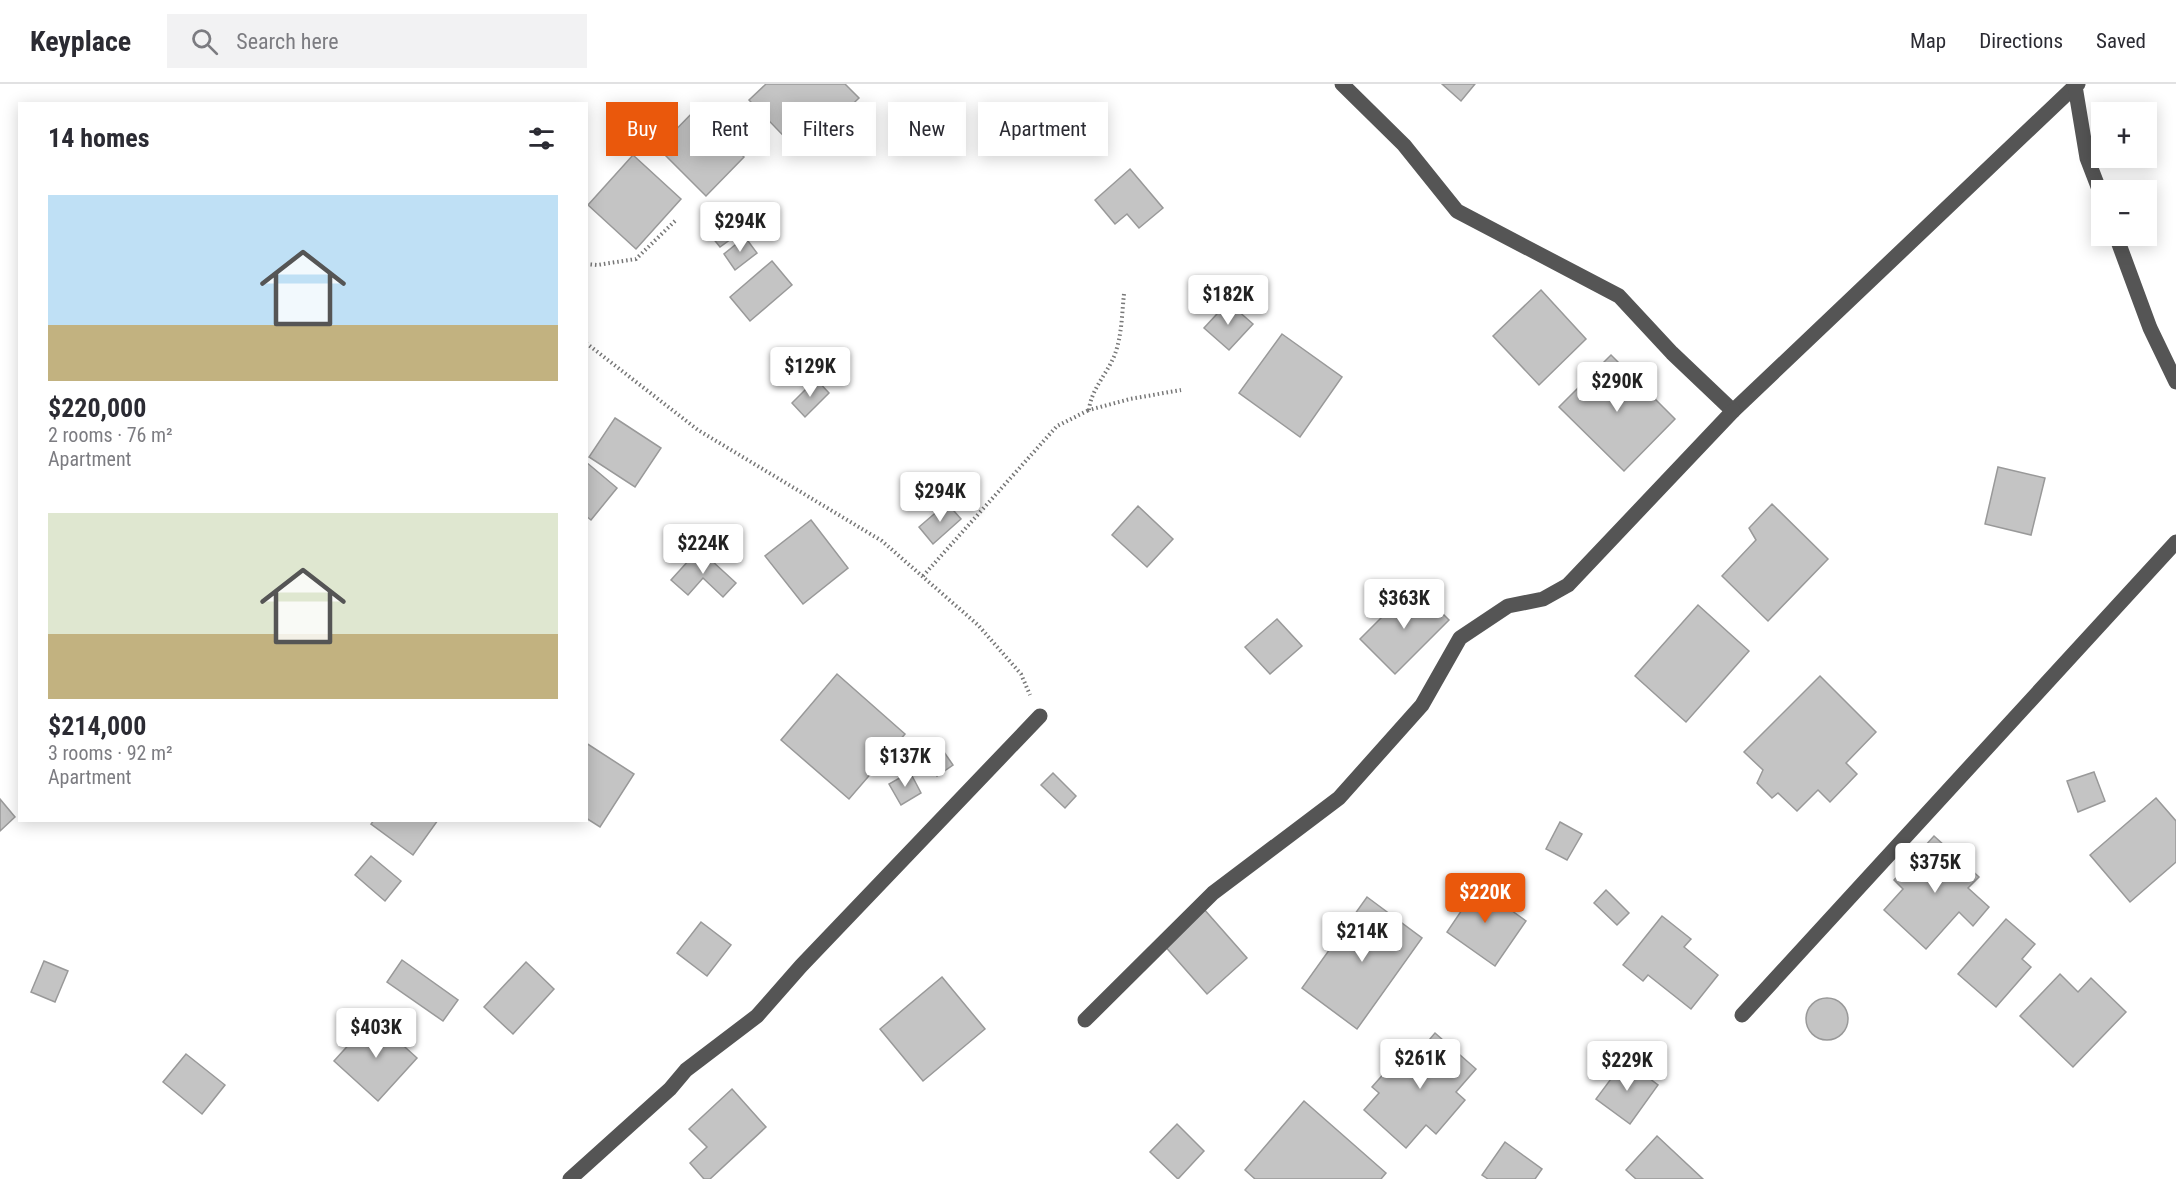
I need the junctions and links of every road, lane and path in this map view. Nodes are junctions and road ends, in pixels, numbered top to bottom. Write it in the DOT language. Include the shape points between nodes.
graph roads {
  1 [pos="1342,84"];
  2 [pos="2076,85"];
  3 [pos="2095,180"];
  4 [pos="676,220"];
  5 [pos="2120,246"];
  6 [pos="588,264"];
  7 [pos="1124,294"];
  8 [pos="588,345"];
  9 [pos="2176,382"];
  10 [pos="1181,390"];
  11 [pos="1089,410"];
  12 [pos="1733,411"];
  13 [pos="2176,542"];
  14 [pos="923,576"];
  15 [pos="1040,716"];
  16 [pos="1742,1015"];
  17 [pos="1085,1020"];
  18 [pos="570,1179"];
  1 -- 12 [label="street" via="1404,145 1457,211 1619,296"];
  2 -- 3 [label="street" via="2087,158"];
  2 -- 12 [label="street"];
  4 -- 6 [label="path" via="636,259"];
  5 -- 9 [label="street" via="2150,328"];
  7 -- 11 [label="path" via="1116,351"];
  8 -- 14 [label="path" via="698,430 882,541"];
  10 -- 11 [label="path"];
  11 -- 14 [label="path" via="1057,426"];
  12 -- 17 [label="street" via="1568,585 1543,599 1508,606 1460,638 1422,705 1339,798 1213,893"];
  13 -- 16 [label="street"];
  14 -- 15 [label="path" via="978,625 1021,675"];
  15 -- 18 [label="street" via="757,1016 686,1070"];
}
